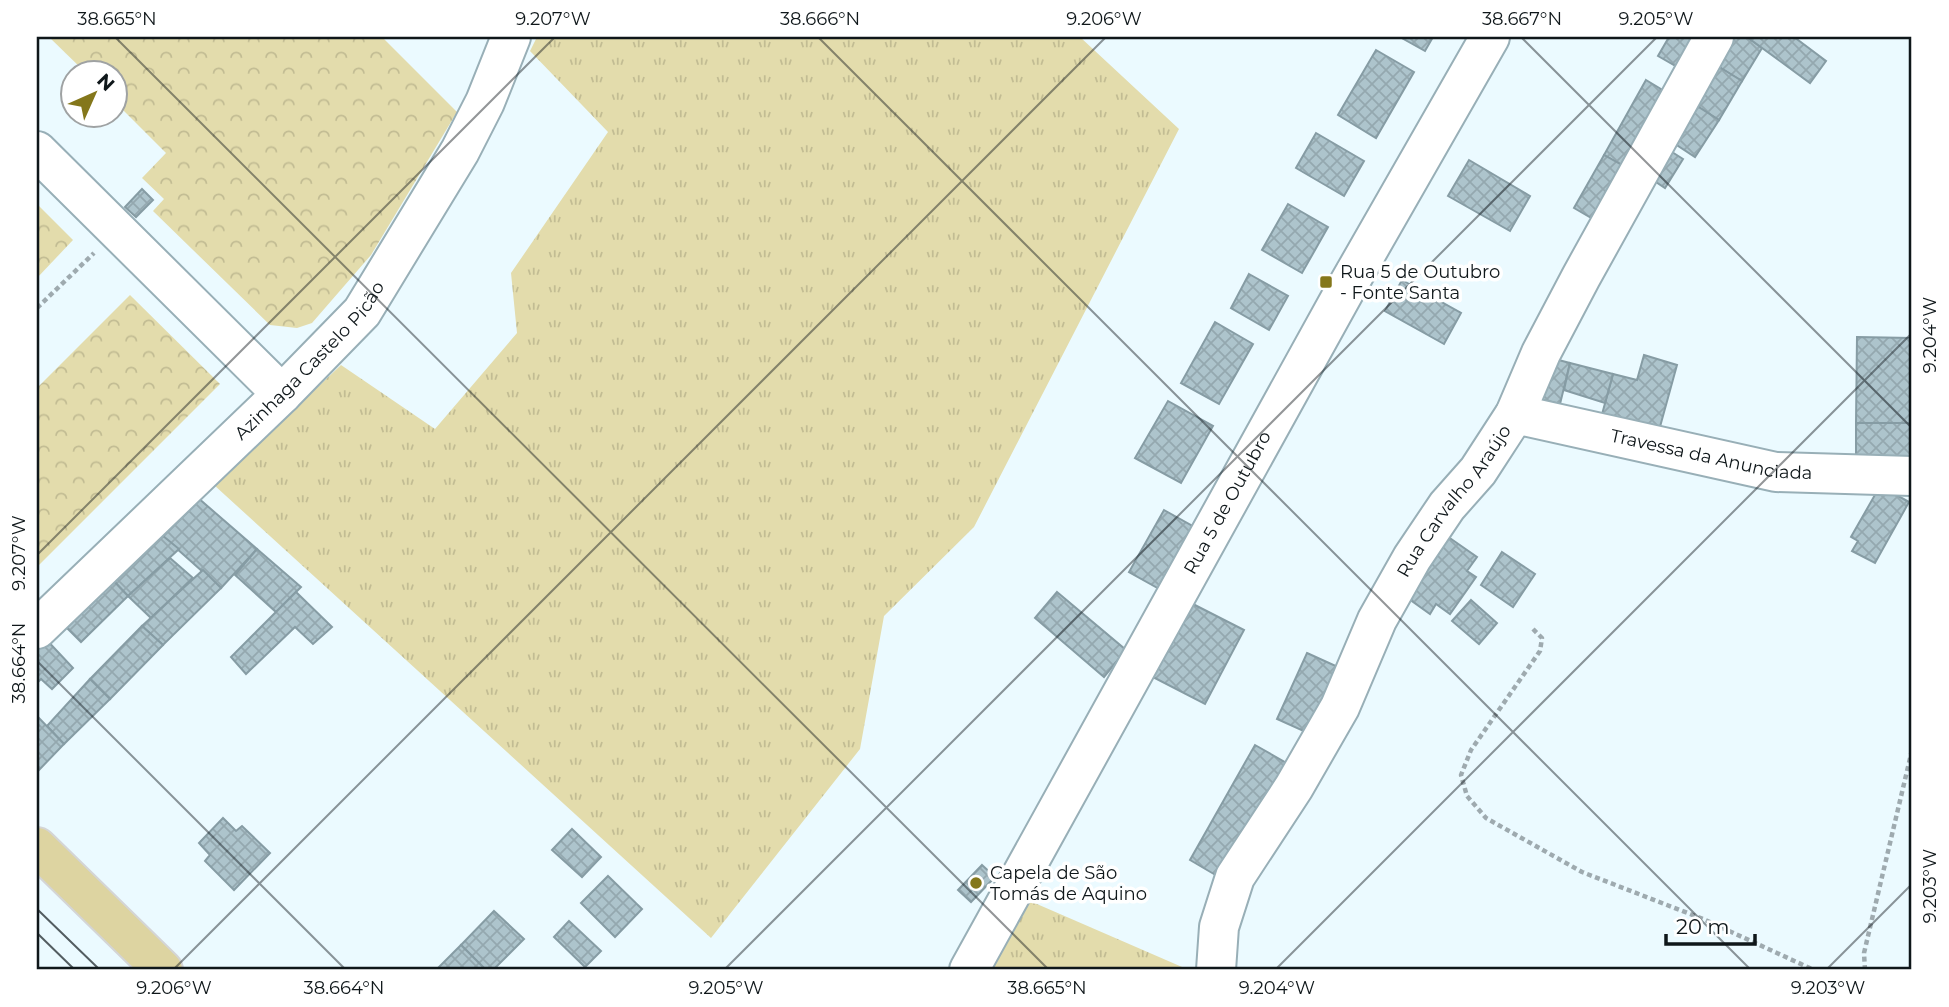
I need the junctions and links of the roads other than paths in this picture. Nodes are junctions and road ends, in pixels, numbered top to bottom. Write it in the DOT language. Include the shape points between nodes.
graph roads {
  1 [pos="511,37"];
  2 [pos="1490,37"];
  3 [pos="1714,37"];
  4 [pos="37,151"];
  5 [pos="282,394"];
  6 [pos="1516,414"];
  7 [pos="1912,476"];
  8 [pos="37,629"];
  9 [pos="37,847"];
  10 [pos="163,970"];
  11 [pos="969,970"];
  12 [pos="1216,970"];
  1 -- 5 [label="street, Azinhaga Castelo Picão" via="460,151 362,312"];
  2 -- 11 [label="street, Rua 5 de Outubro"];
  3 -- 6 [label="street, Rua Carvalho Araújo" via="1541,353"];
  4 -- 5 [label="street"];
  5 -- 8 [label="street, Azinhaga Castelo Picão"];
  6 -- 7 [label="street, Travessa da Anunciada" via="1776,472"];
  6 -- 12 [label="street, Rua Carvalho Araújo" via="1412,558 1377,620 1340,707 1235,877 1219,927"];
  9 -- 10 [label="main road"];
}
